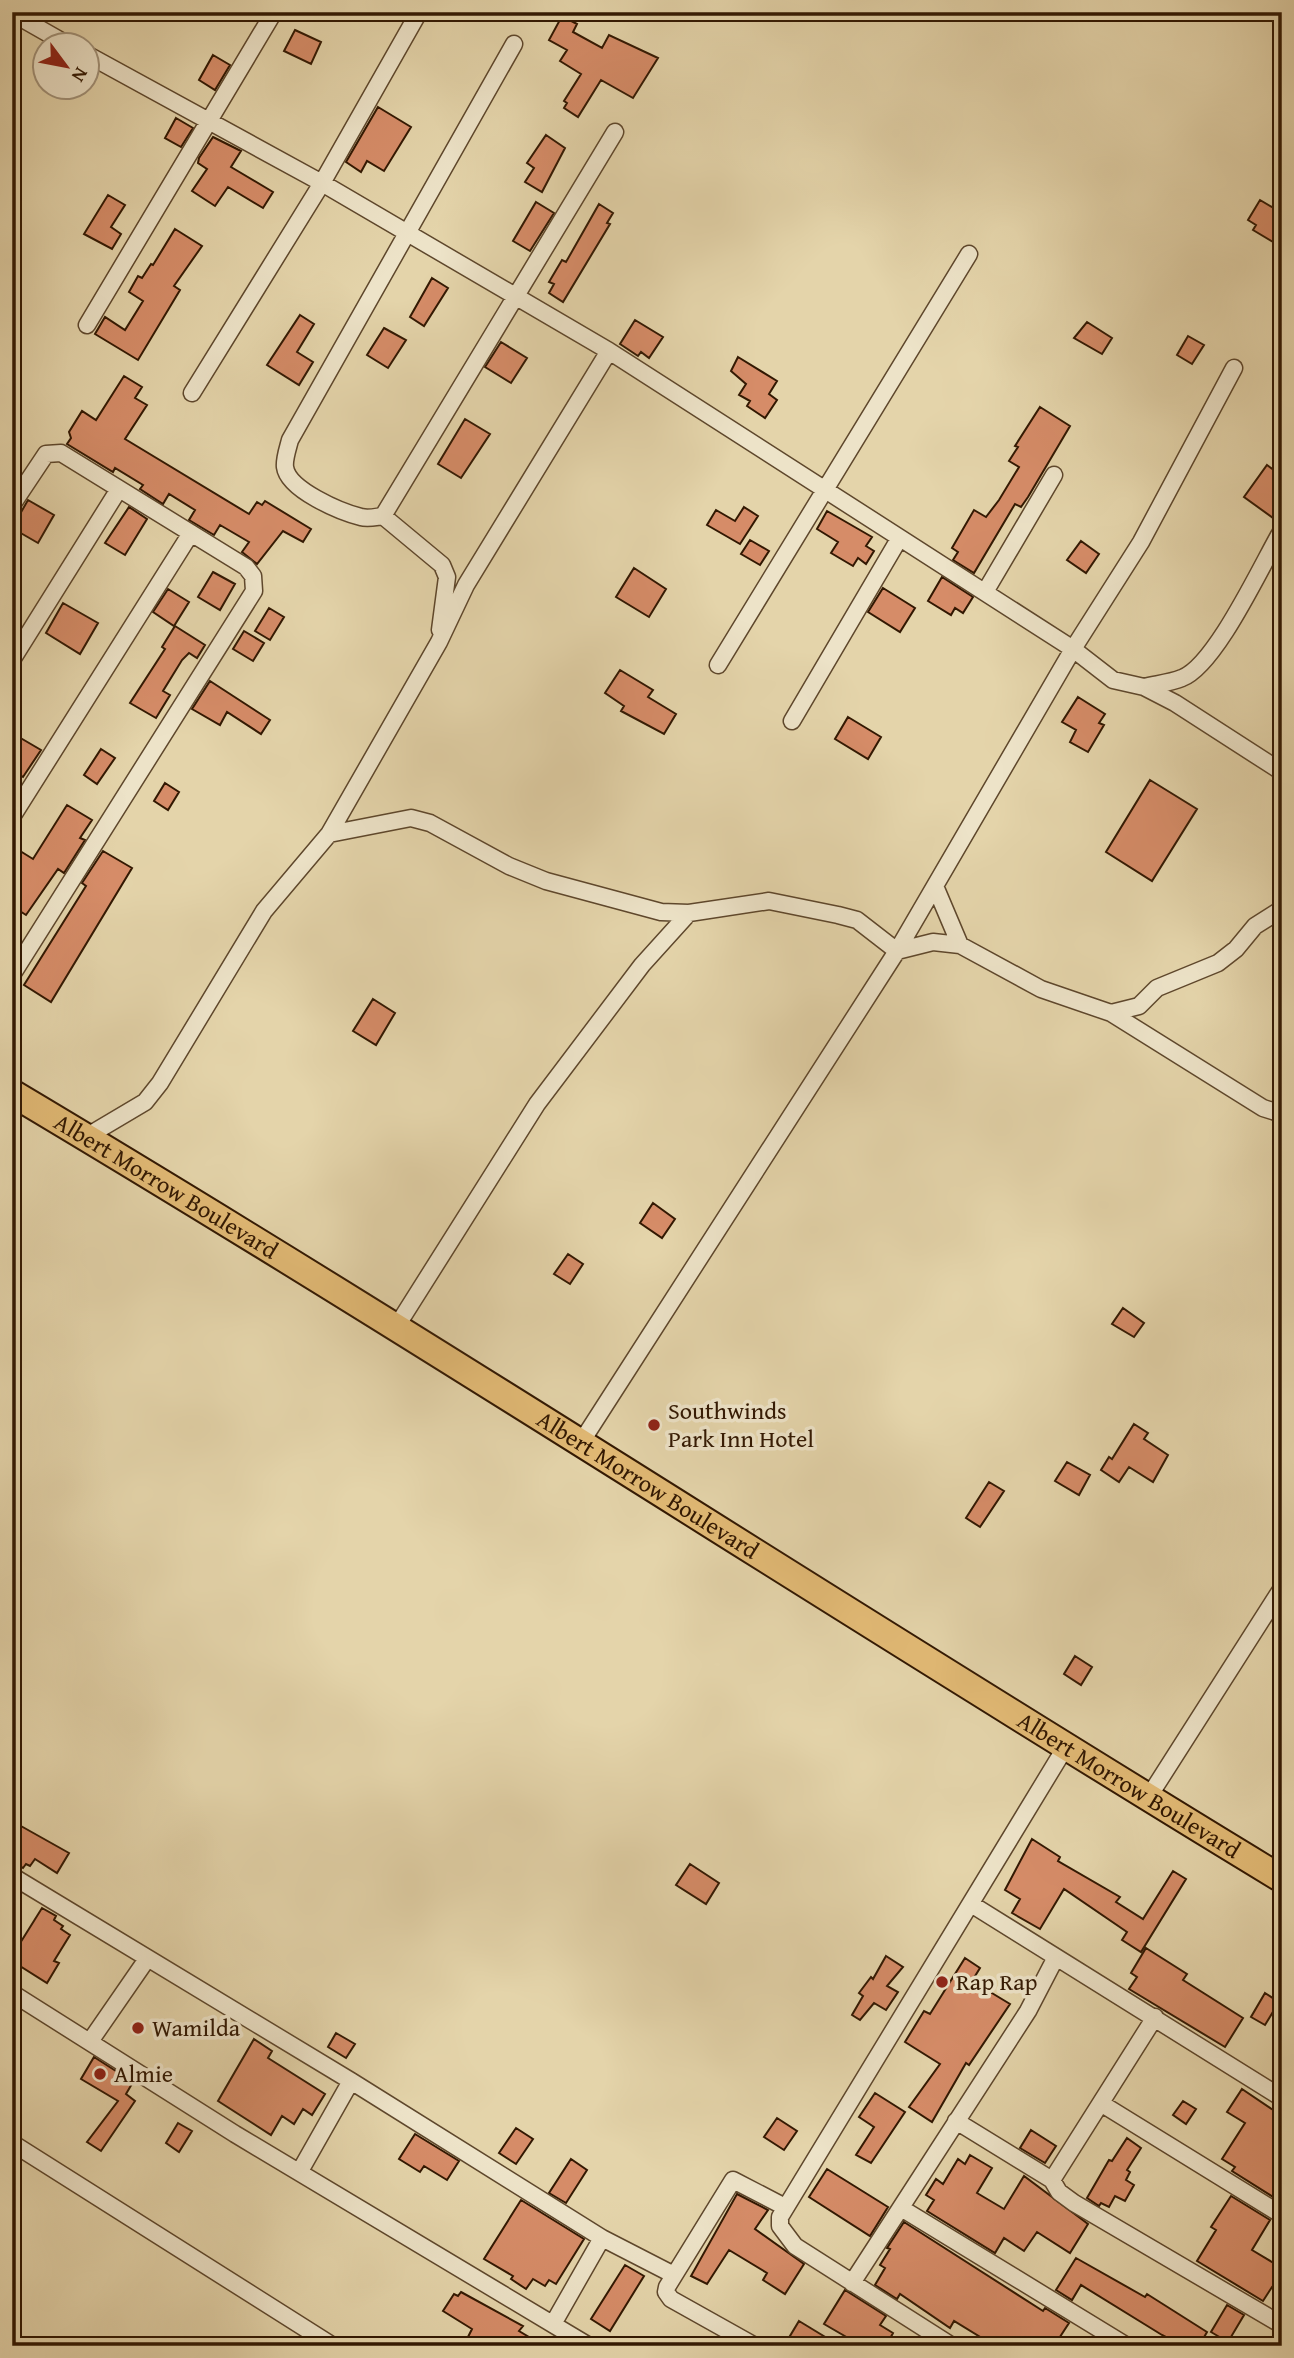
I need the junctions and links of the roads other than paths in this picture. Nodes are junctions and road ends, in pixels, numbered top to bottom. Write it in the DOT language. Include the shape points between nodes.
graph roads {
  1 [pos="274,12"];
  2 [pos="419,12"];
  3 [pos="12,13"];
  4 [pos="45,32"];
  5 [pos="514,44"];
  6 [pos="102,62"];
  7 [pos="211,120"];
  8 [pos="615,132"];
  9 [pos="323,183"];
  10 [pos="407,232"];
  11 [pos="970,254"];
  12 [pos="516,297"];
  13 [pos="87,325"];
  14 [pos="609,351"];
  15 [pos="1234,368"];
  16 [pos="192,393"];
  17 [pos="1055,475"];
  18 [pos="827,488"];
  19 [pos="119,489"];
  20 [pos="12,505"];
  21 [pos="383,516"];
  22 [pos="1282,530"];
  23 [pos="191,533"];
  24 [pos="899,539"];
  25 [pos="985,592"];
  26 [pos="439,642"];
  27 [pos="1073,649"];
  28 [pos="12,660"];
  29 [pos="718,665"];
  30 [pos="1144,687"];
  31 [pos="792,721"];
  32 [pos="1282,772"];
  33 [pos="18,793"];
  34 [pos="12,817"];
  35 [pos="329,834"];
  36 [pos="935,886"];
  37 [pos="1282,909"];
  38 [pos="689,913"];
  39 [pos="960,945"];
  40 [pos="19,951"];
  41 [pos="897,951"];
  42 [pos="12,975"];
  43 [pos="1111,1013"];
  44 [pos="12,1093"];
  45 [pos="1282,1114"];
  46 [pos="86,1137"];
  47 [pos="395,1329"];
  48 [pos="580,1444"];
  49 [pos="1282,1588"];
  50 [pos="1065,1748"];
  51 [pos="1148,1798"];
  52 [pos="12,1875"];
  53 [pos="1282,1879"];
  54 [pos="971,1904"];
  55 [pos="148,1959"];
  56 [pos="1055,1959"];
  57 [pos="12,1993"];
  58 [pos="1155,2017"];
  59 [pos="90,2040"];
  60 [pos="352,2081"];
  61 [pos="1282,2098"];
  62 [pos="1102,2104"];
  63 [pos="956,2121"];
  64 [pos="12,2143"];
  65 [pos="300,2171"];
  66 [pos="1052,2180"];
  67 [pos="785,2207"];
  68 [pos="901,2208"];
  69 [pos="1282,2215"];
  70 [pos="602,2238"];
  71 [pos="674,2275"];
  72 [pos="852,2283"];
  73 [pos="553,2324"];
  74 [pos="1282,2325"];
  75 [pos="746,2343"];
  76 [pos="333,2346"];
  77 [pos="589,2346"];
  78 [pos="952,2346"];
  79 [pos="1127,2346"];
  1 -- 7 [label="street"];
  2 -- 9 [label="street"];
  3 -- 4 [label="street"];
  5 -- 10 [label="street"];
  6 -- 7 [label="street"];
  7 -- 9 [label="street"];
  7 -- 13 [label="street"];
  8 -- 12 [label="street"];
  9 -- 10 [label="street"];
  9 -- 16 [label="street"];
  10 -- 12 [label="street"];
  10 -- 21 [label="street" via="290,440 285,469 293,483 327,503 364,518"];
  11 -- 18 [label="street"];
  12 -- 14 [label="street"];
  12 -- 21 [label="street"];
  14 -- 18 [label="street"];
  14 -- 26 [label="street" via="466,585"];
  15 -- 27 [label="street" via="1141,542"];
  17 -- 25 [label="street"];
  18 -- 24 [label="street"];
  18 -- 29 [label="street"];
  19 -- 20 [label="street" via="53,451"];
  19 -- 23 [label="street"];
  19 -- 28 [label="street"];
  21 -- 26 [label="street" via="442,565 447,577"];
  22 -- 30 [label="street" via="1214,649 1198,668 1182,678"];
  23 -- 33 [label="street"];
  23 -- 40 [label="street" via="246,567 253,576 254,591"];
  24 -- 25 [label="street"];
  24 -- 31 [label="street"];
  25 -- 27 [label="street"];
  26 -- 35 [label="street"];
  27 -- 30 [label="street" via="1113,680"];
  27 -- 36 [label="street"];
  30 -- 32 [label="street"];
  33 -- 34 [label="street"];
  35 -- 38 [label="street" via="411,818 430,823 546,881 661,912"];
  35 -- 46 [label="street" via="264,911 145,1102"];
  36 -- 39 [label="street"];
  36 -- 41 [label="street"];
  37 -- 43 [label="street" via="1255,926 1218,963 1157,988 1139,1006"];
  38 -- 41 [label="street" via="769,901 858,920"];
  38 -- 47 [label="street" via="642,965 537,1104"];
  39 -- 41 [label="street" via="933,942"];
  39 -- 43 [label="street" via="1041,989"];
  40 -- 42 [label="street"];
  41 -- 48 [label="street"];
  43 -- 45 [label="street" via="1263,1108"];
  44 -- 46 [label="highway, Albert Morrow Boulevard"];
  46 -- 47 [label="highway, Albert Morrow Boulevard"];
  47 -- 48 [label="highway, Albert Morrow Boulevard"];
  48 -- 50 [label="highway, Albert Morrow Boulevard"];
  49 -- 51 [label="street"];
  50 -- 51 [label="highway, Albert Morrow Boulevard"];
  50 -- 54 [label="street"];
  51 -- 53 [label="highway, Albert Morrow Boulevard"];
  52 -- 55 [label="street"];
  54 -- 56 [label="street"];
  54 -- 67 [label="street"];
  55 -- 59 [label="street"];
  55 -- 60 [label="street"];
  56 -- 58 [label="street"];
  56 -- 63 [label="street" via="1028,2011"];
  57 -- 59 [label="street"];
  58 -- 61 [label="street"];
  58 -- 62 [label="street"];
  59 -- 65 [label="street" via="131,2070"];
  60 -- 65 [label="street"];
  60 -- 70 [label="street"];
  62 -- 66 [label="street"];
  62 -- 69 [label="street"];
  63 -- 66 [label="street"];
  63 -- 68 [label="street"];
  64 -- 76 [label="street"];
  65 -- 73 [label="street"];
  66 -- 74 [label="street" via="1074,2203"];
  67 -- 71 [label="street" via="733,2180"];
  67 -- 72 [label="street" via="780,2226 795,2246"];
  68 -- 72 [label="street"];
  68 -- 79 [label="street"];
  70 -- 71 [label="street"];
  70 -- 73 [label="street"];
  71 -- 75 [label="street" via="667,2296"];
  72 -- 78 [label="street"];
  73 -- 77 [label="street"];
}
